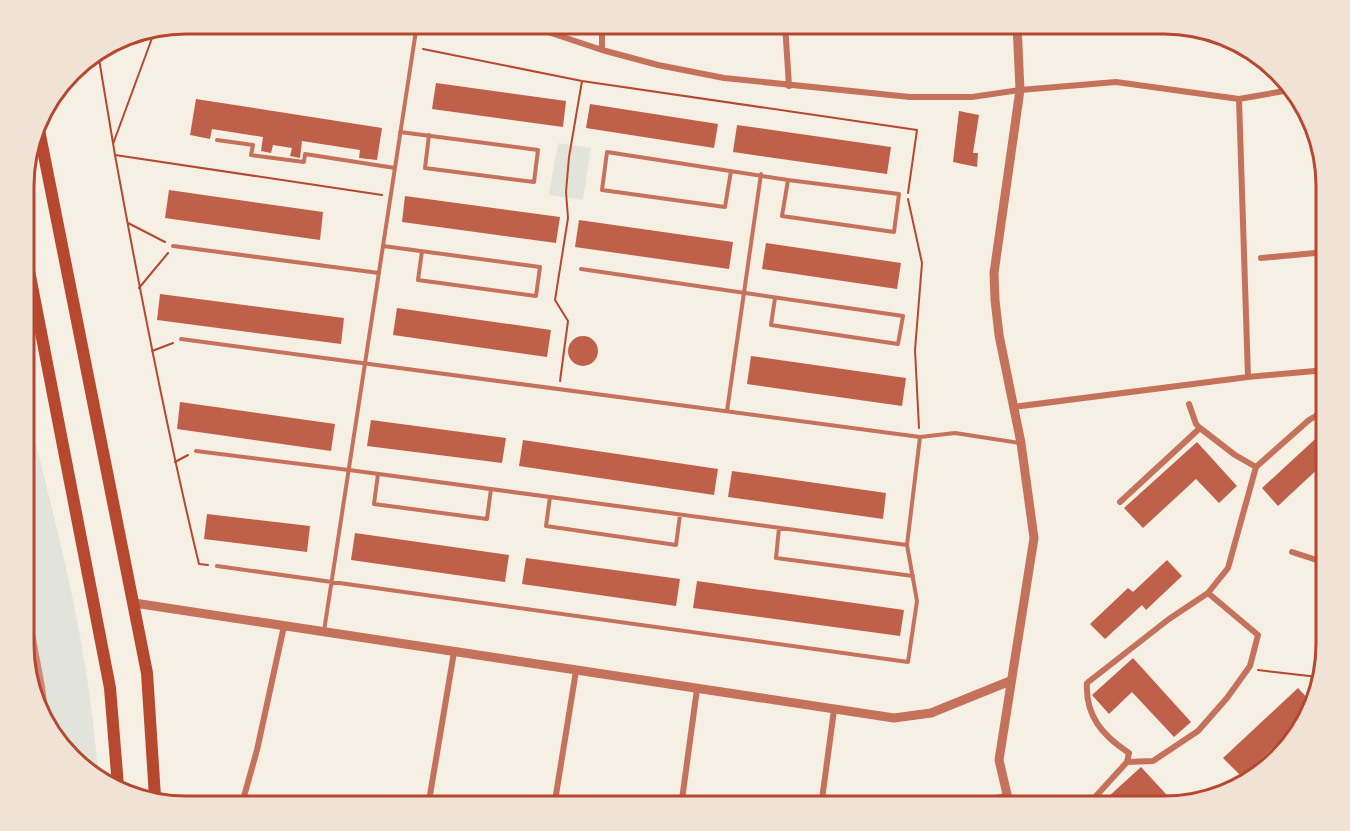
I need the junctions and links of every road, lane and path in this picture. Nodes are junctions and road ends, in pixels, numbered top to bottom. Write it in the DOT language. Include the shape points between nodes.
graph roads {
  1 [pos="415,34"];
  2 [pos="554,34"];
  3 [pos="602,34"];
  4 [pos="786,34"];
  5 [pos="1017,34"];
  6 [pos="152,39"];
  7 [pos="413,48"];
  8 [pos="603,50"];
  9 [pos="99,62"];
  10 [pos="582,81"];
  11 [pos="789,86"];
  12 [pos="1020,90"];
  13 [pos="1282,91"];
  14 [pos="1239,99"];
  15 [pos="400,132"];
  16 [pos="429,135"];
  17 [pos="217,140"];
  18 [pos="42,142"];
  19 [pos="113,144"];
  20 [pos="115,155"];
  21 [pos="395,168"];
  22 [pos="731,171"];
  23 [pos="761,174"];
  24 [pos="788,180"];
  25 [pos="390,196"];
  26 [pos="128,223"];
  27 [pos="173,246"];
  28 [pos="383,246"];
  29 [pos="422,251"];
  30 [pos="1315,253"];
  31 [pos="1261,258"];
  32 [pos="581,269"];
  33 [pos="379,273"];
  34 [pos="139,288"];
  35 [pos="745,294"];
  36 [pos="34,296"];
  37 [pos="775,298"];
  38 [pos="181,339"];
  39 [pos="152,351"];
  40 [pos="365,363"];
  41 [pos="1315,371"];
  42 [pos="1248,377"];
  43 [pos="558,389"];
  44 [pos="1189,404"];
  45 [pos="1013,407"];
  46 [pos="727,411"];
  47 [pos="1315,416"];
  48 [pos="1200,428"];
  49 [pos="920,437"];
  50 [pos="1021,443"];
  51 [pos="196,451"];
  52 [pos="175,462"];
  53 [pos="1256,468"];
  54 [pos="349,470"];
  55 [pos="378,474"];
  56 [pos="491,489"];
  57 [pos="550,497"];
  58 [pos="1120,502"];
  59 [pos="680,515"];
  60 [pos="779,528"];
  61 [pos="907,545"];
  62 [pos="1292,552"];
  63 [pos="1315,559"];
  64 [pos="217,566"];
  65 [pos="913,576"];
  66 [pos="332,581"];
  67 [pos="1208,593"];
  68 [pos="134,603"];
  69 [pos="284,626"];
  70 [pos="324,632"];
  71 [pos="454,652"];
  72 [pos="1258,669"];
  73 [pos="576,671"];
  74 [pos="1313,675"];
  75 [pos="1010,681"];
  76 [pos="697,689"];
  77 [pos="834,710"];
  78 [pos="1127,762"];
  79 [pos="118,780"];
  80 [pos="155,793"];
  81 [pos="244,796"];
  82 [pos="430,796"];
  83 [pos="556,796"];
  84 [pos="682,796"];
  85 [pos="822,796"];
  86 [pos="1007,796"];
  87 [pos="1096,796"];
  1 -- 7 [label="lane"];
  2 -- 8 [label="street"];
  3 -- 8 [label="street"];
  4 -- 11 [label="street"];
  5 -- 12 [label="street"];
  6 -- 19 [label="path"];
  7 -- 10 [label="path"];
  7 -- 15 [label="lane"];
  8 -- 11 [label="street" via="724,78"];
  9 -- 19 [label="path"];
  10 -- 43 [label="path" via="569,158 568,218 555,300 568,321"];
  10 -- 49 [label="path" via="917,130 908,197 922,263 915,350"];
  11 -- 12 [label="street" via="910,97 972,97"];
  12 -- 14 [label="street" via="1116,82"];
  12 -- 45 [label="street" via="994,273 994,300"];
  13 -- 14 [label="street"];
  14 -- 42 [label="street"];
  15 -- 16 [label="lane"];
  15 -- 21 [label="lane"];
  16 -- 16 [label="lane" via="425,168 534,182 538,150"];
  17 -- 21 [label="lane" via="253,145 251,155 304,162 305,154"];
  18 -- 68 [label="main road"];
  19 -- 20 [label="path"];
  20 -- 25 [label="path"];
  20 -- 26 [label="path"];
  21 -- 25 [label="lane"];
  22 -- 22 [label="lane" via="725,207 602,190 608,152"];
  22 -- 23 [label="lane"];
  23 -- 24 [label="lane"];
  23 -- 35 [label="lane"];
  24 -- 24 [label="lane" via="899,194 894,232 782,216"];
  25 -- 28 [label="lane"];
  26 -- 27 [label="path"];
  26 -- 34 [label="path"];
  27 -- 33 [label="lane"];
  27 -- 34 [label="path"];
  28 -- 29 [label="lane"];
  28 -- 33 [label="lane"];
  29 -- 29 [label="lane" via="418,280 536,296 540,267"];
  30 -- 31 [label="street"];
  32 -- 35 [label="lane"];
  33 -- 40 [label="lane"];
  34 -- 39 [label="path"];
  35 -- 37 [label="lane"];
  35 -- 46 [label="lane"];
  36 -- 79 [label="main road" via="110,688"];
  37 -- 37 [label="lane" via="903,316 898,344 771,326"];
  38 -- 39 [label="path"];
  38 -- 40 [label="lane"];
  39 -- 52 [label="path"];
  40 -- 43 [label="lane"];
  40 -- 54 [label="lane"];
  41 -- 42 [label="street"];
  42 -- 45 [label="street"];
  43 -- 46 [label="lane"];
  44 -- 48 [label="street"];
  45 -- 50 [label="street"];
  46 -- 49 [label="lane"];
  47 -- 53 [label="street"];
  48 -- 53 [label="street"];
  48 -- 58 [label="street"];
  49 -- 50 [label="lane" via="955,433"];
  49 -- 61 [label="lane"];
  50 -- 75 [label="street" via="1034,538"];
  51 -- 52 [label="path"];
  51 -- 54 [label="lane"];
  52 -- 64 [label="path" via="199,564"];
  53 -- 67 [label="street" via="1228,568"];
  54 -- 55 [label="lane"];
  54 -- 66 [label="lane"];
  55 -- 56 [label="lane"];
  55 -- 56 [label="lane" via="374,504 476,518 487,519"];
  56 -- 57 [label="lane"];
  57 -- 59 [label="lane"];
  57 -- 59 [label="lane" via="546,526 676,545"];
  59 -- 60 [label="lane"];
  60 -- 61 [label="lane"];
  60 -- 65 [label="lane" via="776,558"];
  61 -- 65 [label="lane"];
  62 -- 63 [label="street"];
  64 -- 66 [label="lane"];
  65 -- 66 [label="lane" via="917,601 908,662"];
  66 -- 70 [label="lane"];
  67 -- 78 [label="street" via="1087,682 1088,705 1098,727 1129,753"];
  67 -- 78 [label="street" via="1258,635 1250,666 1198,731 1153,761"];
  68 -- 69 [label="street"];
  68 -- 80 [label="main road" via="147,673"];
  69 -- 70 [label="street"];
  69 -- 81 [label="street"];
  70 -- 71 [label="street"];
  71 -- 73 [label="street"];
  71 -- 82 [label="street"];
  72 -- 74 [label="path"];
  73 -- 76 [label="street"];
  73 -- 83 [label="street"];
  75 -- 77 [label="street" via="931,713 894,718"];
  75 -- 86 [label="street" via="999,760"];
  76 -- 77 [label="street"];
  76 -- 84 [label="street"];
  77 -- 85 [label="street"];
  78 -- 87 [label="street"];
}
